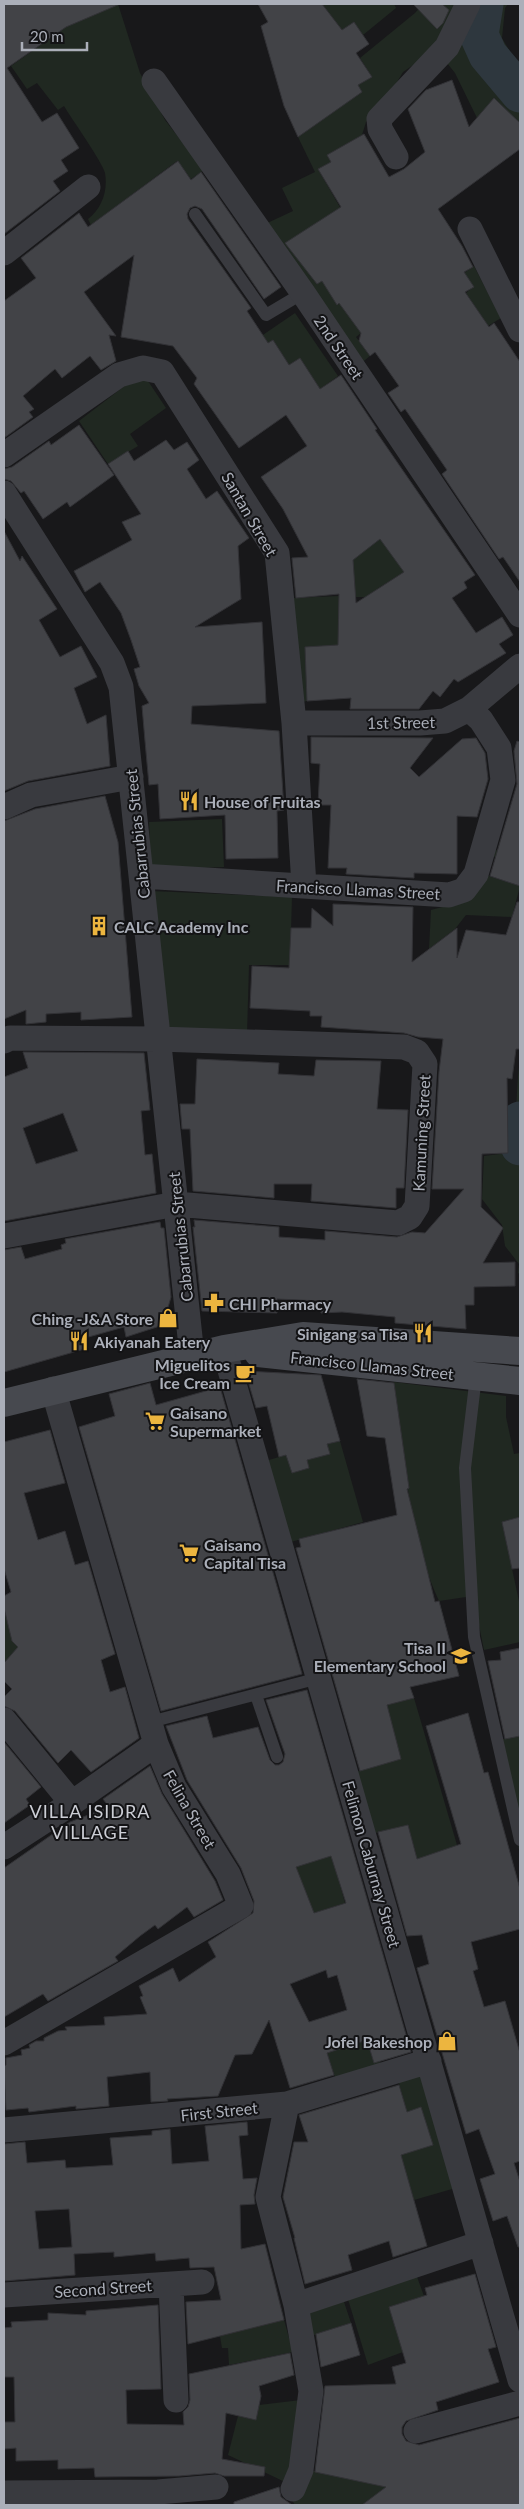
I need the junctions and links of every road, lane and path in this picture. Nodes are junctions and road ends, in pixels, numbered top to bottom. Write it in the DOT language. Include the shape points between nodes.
graph roads {
  1 [pos="468,4"];
  2 [pos="154,81"];
  3 [pos="396,157"];
  4 [pos="88,187"];
  5 [pos="195,214"];
  6 [pos="470,229"];
  7 [pos="4,253"];
  8 [pos="303,293"];
  9 [pos="520,330"];
  10 [pos="4,455"];
  11 [pos="4,493"];
  12 [pos="520,615"];
  13 [pos="520,666"];
  14 [pos="469,709"];
  15 [pos="294,723"];
  16 [pos="131,778"];
  17 [pos="4,807"];
  18 [pos="141,876"];
  19 [pos="304,886"];
  20 [pos="158,1039"];
  21 [pos="4,1041"];
  22 [pos="176,1204"];
  23 [pos="4,1236"];
  24 [pos="224,1349"];
  25 [pos="520,1351"];
  26 [pos="192,1356"];
  27 [pos="476,1376"];
  28 [pos="520,1381"];
  29 [pos="54,1389"];
  30 [pos="4,1402"];
  31 [pos="319,1678"];
  32 [pos="256,1695"];
  33 [pos="4,1720"];
  34 [pos="153,1733"];
  35 [pos="277,1757"];
  36 [pos="72,1803"];
  37 [pos="520,1840"];
  38 [pos="4,1847"];
  39 [pos="4,2043"];
  40 [pos="429,2061"];
  41 [pos="287,2104"];
  42 [pos="4,2130"];
  43 [pos="481,2243"];
  44 [pos="202,2282"];
  45 [pos="171,2284"];
  46 [pos="4,2295"];
  47 [pos="296,2305"];
  48 [pos="520,2380"];
  49 [pos="176,2400"];
  50 [pos="520,2403"];
  51 [pos="416,2431"];
  52 [pos="216,2488"];
  53 [pos="294,2489"];
  54 [pos="4,2493"];
  1 -- 3 [label="street" via="447,47 379,119 380,129"];
  2 -- 8 [label="street, 2nd Street"];
  4 -- 7 [label="street"];
  5 -- 8 [label="lane" via="266,315"];
  6 -- 9 [label="street"];
  8 -- 12 [label="street, 2nd Street"];
  10 -- 15 [label="street, Santan Street" via="119,375 143,368 162,372 277,554"];
  11 -- 16 [label="street, Cabarrubias Street" via="112,663 121,687"];
  13 -- 14 [label="street, 1st Street"];
  14 -- 15 [label="street, 1st Street" via="445,721 420,723"];
  14 -- 19 [label="street, Francisco Llamas Street" via="481,720 499,748 503,780 476,874 464,890 449,895"];
  15 -- 19 [label="street, Santan Street"];
  16 -- 17 [label="street" via="31,795"];
  16 -- 18 [label="street, Cabarrubias Street"];
  18 -- 19 [label="street, Francisco Llamas Street"];
  18 -- 20 [label="street, Cabarrubias Street"];
  20 -- 21 [label="street, Kamuning Street" via="10,1038"];
  20 -- 22 [label="street, Cabarrubias Street"];
  20 -- 22 [label="street, Kamuning Street" via="404,1047 417,1052 425,1064 416,1206 410,1217 398,1223"];
  22 -- 23 [label="street, Kamuning Street"];
  22 -- 26 [label="street, Cabarrubias Street"];
  24 -- 25 [label="main road, Francisco Llamas Street" via="303,1336"];
  24 -- 26 [label="main road, Francisco Llamas Street"];
  24 -- 27 [label="main road, Francisco Llamas Street"];
  24 -- 31 [label="street, Felimon Caburnay Street"];
  26 -- 29 [label="main road, Francisco Llamas Street"];
  27 -- 28 [label="main road, Francisco Llamas Street"];
  27 -- 37 [label="lane" via="465,1468 474,1638"];
  29 -- 30 [label="main road, Francisco Llamas Street"];
  29 -- 34 [label="street, Felina Street"];
  31 -- 32 [label="lane"];
  31 -- 40 [label="street, Felimon Caburnay Street"];
  32 -- 34 [label="lane"];
  32 -- 35 [label="lane"];
  33 -- 36 [label="street"];
  34 -- 36 [label="street"];
  34 -- 39 [label="street, Felina Street" via="174,1787 228,1874 241,1906"];
  36 -- 38 [label="street"];
  40 -- 41 [label="street, First Street"];
  40 -- 43 [label="street, Felimon Caburnay Street"];
  41 -- 42 [label="street, First Street"];
  41 -- 47 [label="street" via="268,2197"];
  43 -- 47 [label="street"];
  43 -- 48 [label="street, Felimon Caburnay Street"];
  44 -- 45 [label="street, Second Street"];
  45 -- 46 [label="street, Second Street"];
  45 -- 49 [label="street"];
  47 -- 53 [label="street" via="311,2391 301,2470"];
  50 -- 51 [label="street"];
  52 -- 54 [label="street" via="158,2492"];
}
